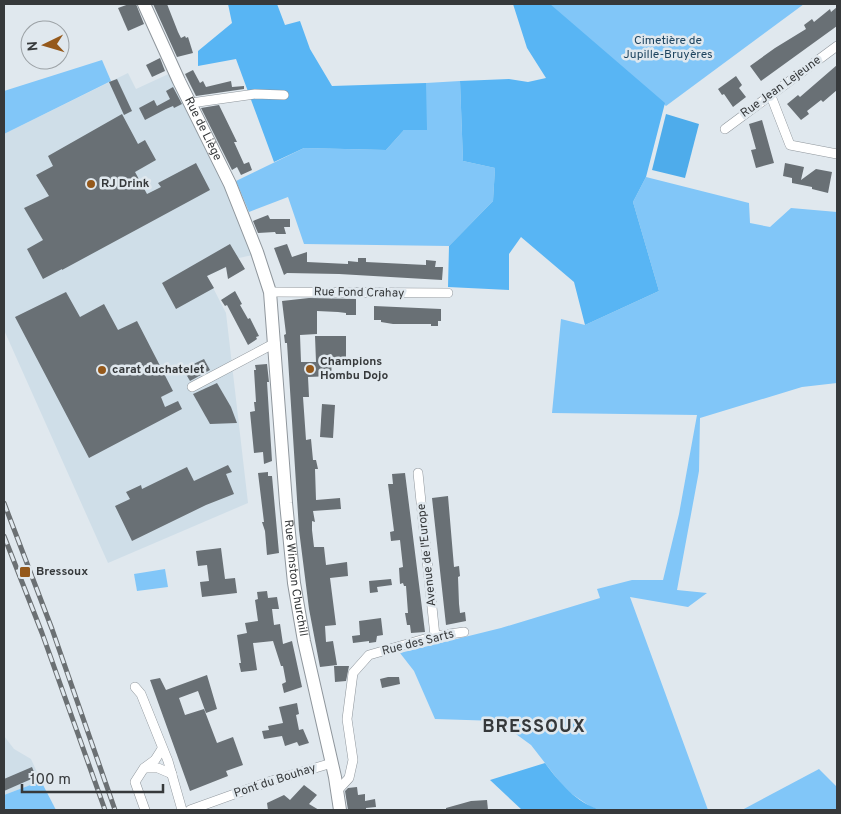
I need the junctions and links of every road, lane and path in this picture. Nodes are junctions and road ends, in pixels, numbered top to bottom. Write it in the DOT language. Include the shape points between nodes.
graph roads {
  1 [pos="144,4"];
  2 [pos="837,46"];
  3 [pos="284,95"];
  4 [pos="771,96"];
  5 [pos="191,103"];
  6 [pos="725,128"];
  7 [pos="837,154"];
  8 [pos="257,254"];
  9 [pos="270,292"];
  10 [pos="448,293"];
  11 [pos="275,343"];
  12 [pos="192,387"];
  13 [pos="418,473"];
  14 [pos="464,632"];
  15 [pos="435,636"];
  16 [pos="134,687"];
  17 [pos="162,749"];
  18 [pos="332,763"];
  19 [pos="144,768"];
  20 [pos="172,774"];
  21 [pos="337,791"];
  22 [pos="193,809"];
  23 [pos="146,810"];
  24 [pos="182,810"];
  25 [pos="340,810"];
  1 -- 5 [label="main road, Rue de Liège"];
  2 -- 4 [label="street, Rue Jean Lejeune"];
  3 -- 5 [label="street" via="255,94"];
  4 -- 6 [label="street, Rue Jean Lejeune"];
  4 -- 7 [label="street" via="790,145"];
  5 -- 8 [label="main road, Rue de Liège" via="230,184"];
  8 -- 9 [label="main road, Rue Winston Churchill"];
  9 -- 10 [label="street, Rue Fond Crahay"];
  9 -- 11 [label="main road, Rue Winston Churchill"];
  11 -- 12 [label="street"];
  11 -- 18 [label="main road, Rue Winston Churchill" via="294,583"];
  13 -- 15 [label="street, Avenue de l'Europe"];
  14 -- 15 [label="street, Rue des Sarts"];
  15 -- 21 [label="street, Rue des Sarts" via="369,655 353,673 347,719 352,760 349,778"];
  16 -- 17 [label="street" via="141,694"];
  17 -- 19 [label="street"];
  17 -- 20 [label="street"];
  18 -- 21 [label="main road, Rue Winston Churchill"];
  18 -- 22 [label="street, Pont du Bouhay"];
  19 -- 20 [label="street" via="158,768"];
  19 -- 23 [label="street" via="135,782"];
  20 -- 24 [label="street"];
  21 -- 25 [label="main road, Rue Winston Churchill"];
}
